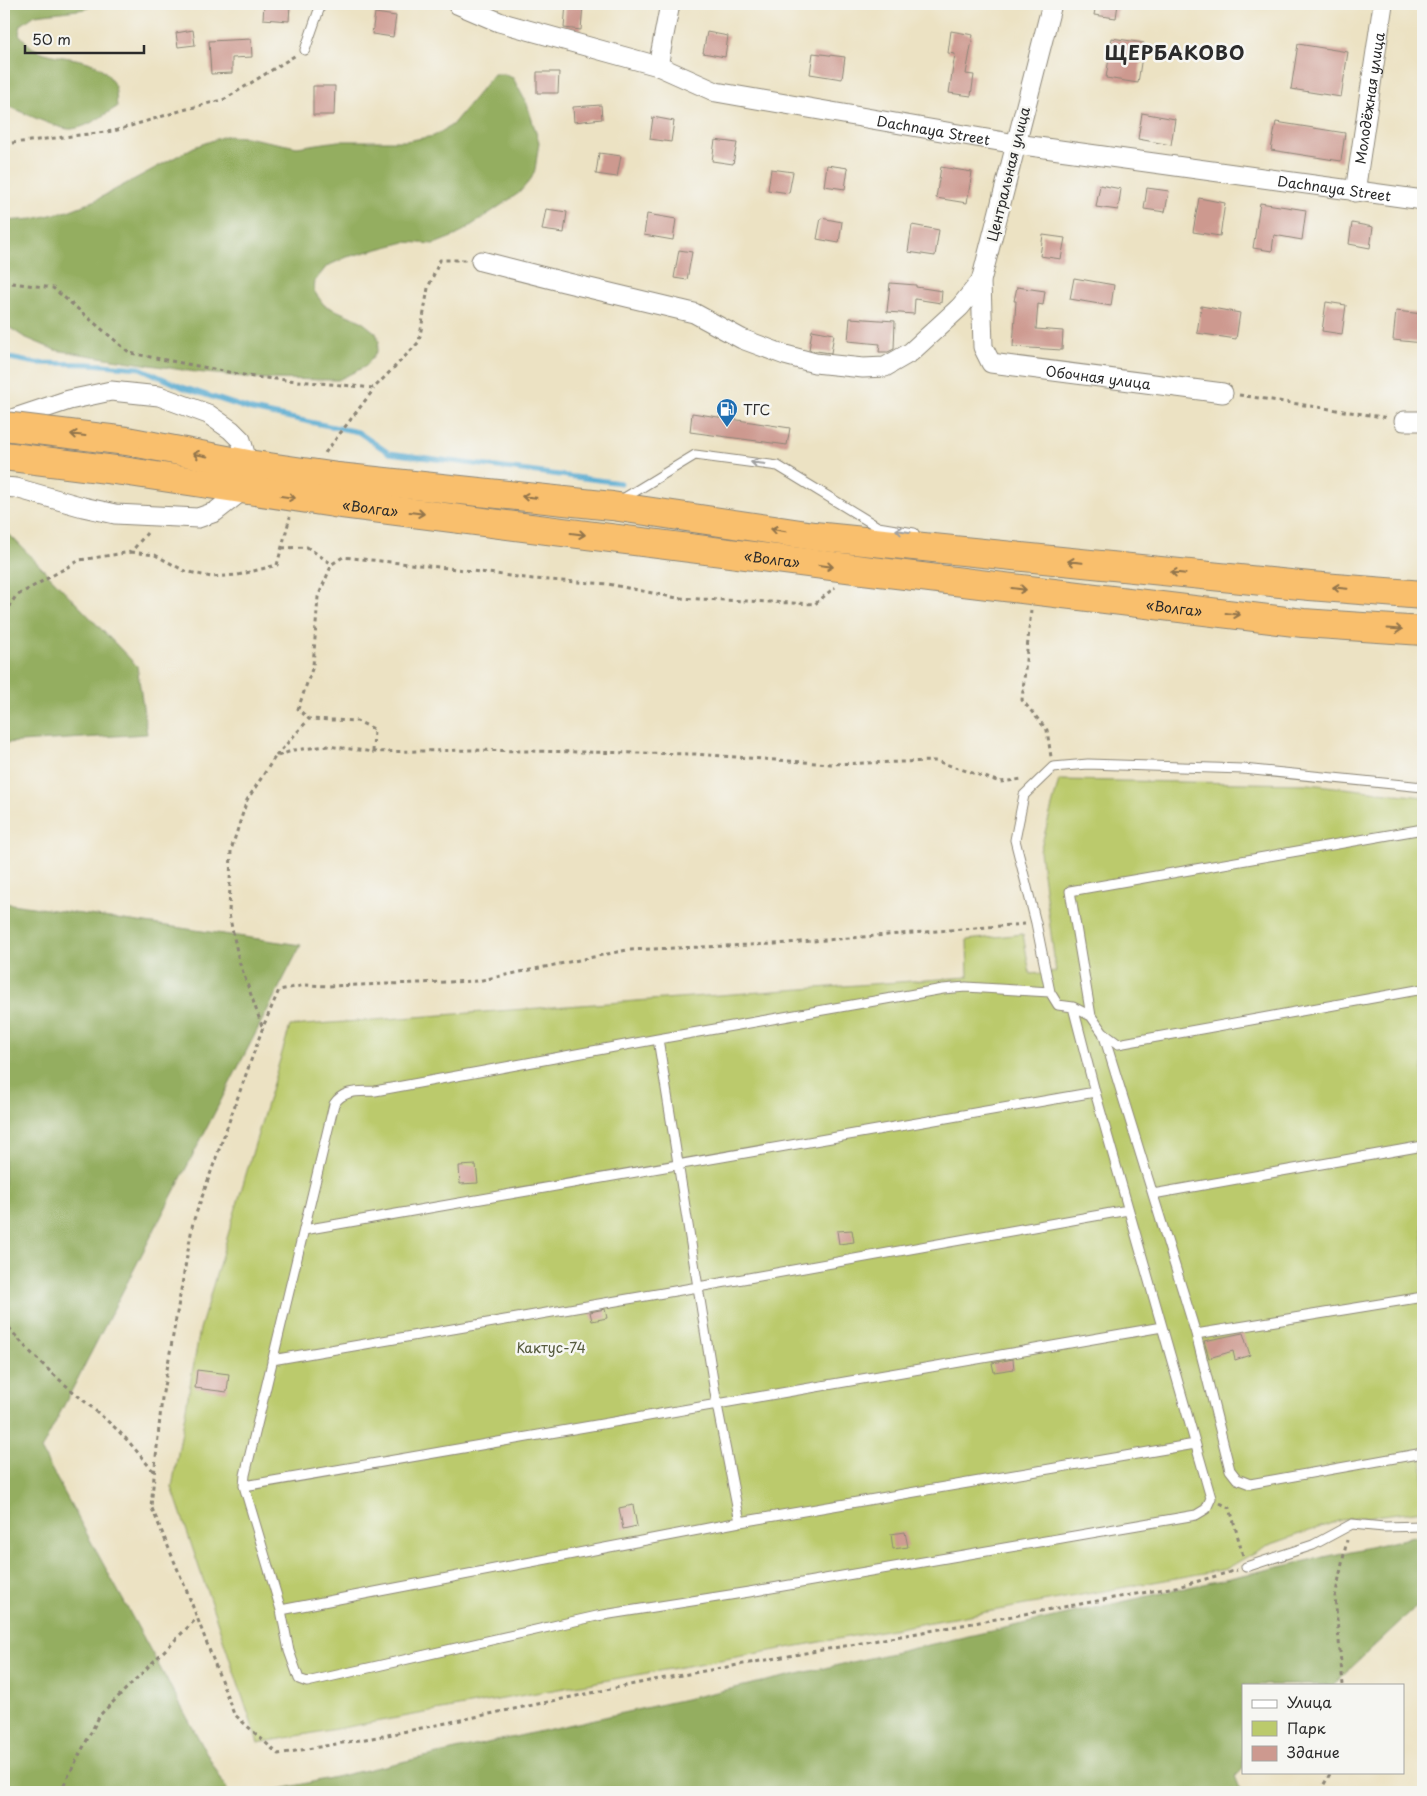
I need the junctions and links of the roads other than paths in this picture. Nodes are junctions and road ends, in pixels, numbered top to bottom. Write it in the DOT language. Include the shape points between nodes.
graph roads {
  1 [pos="322,4"];
  2 [pos="457,4"];
  3 [pos="670,4"];
  4 [pos="1052,4"];
  5 [pos="1383,4"];
  6 [pos="305,50"];
  7 [pos="658,66"];
  8 [pos="1016,144"];
  9 [pos="1355,192"];
  10 [pos="1423,200"];
  11 [pos="481,260"];
  12 [pos="980,281"];
  13 [pos="983,347"];
  14 [pos="1223,393"];
  15 [pos="1404,420"];
  16 [pos="1423,421"];
  17 [pos="4,428"];
  18 [pos="4,456"];
  19 [pos="246,477"];
  20 [pos="4,487"];
  21 [pos="612,506"];
  22 [pos="926,535"];
  23 [pos="1423,595"];
  24 [pos="1423,631"];
  25 [pos="1423,787"];
  26 [pos="1423,829"];
  27 [pos="1423,989"];
  28 [pos="1050,992"];
  29 [pos="1072,1007"];
  30 [pos="1091,1016"];
  31 [pos="1103,1033"];
  32 [pos="658,1039"];
  33 [pos="1095,1092"];
  34 [pos="1423,1146"];
  35 [pos="678,1165"];
  36 [pos="1153,1194"];
  37 [pos="1128,1210"];
  38 [pos="304,1230"];
  39 [pos="698,1287"];
  40 [pos="1423,1297"];
  41 [pos="1162,1327"];
  42 [pos="1196,1334"];
  43 [pos="272,1360"];
  44 [pos="717,1405"];
  45 [pos="1195,1444"];
  46 [pos="1423,1453"];
  47 [pos="244,1486"];
  48 [pos="740,1522"];
  49 [pos="1423,1526"];
  50 [pos="1246,1567"];
  51 [pos="280,1610"];
  1 -- 6 [label="lane"];
  2 -- 7 [label="street, Dachnaya Street" via="499,22"];
  3 -- 7 [label="street"];
  4 -- 8 [label="street, Центральная улица"];
  5 -- 9 [label="street, Молодёжная улица"];
  7 -- 8 [label="street, Dachnaya Street" via="716,92"];
  8 -- 9 [label="street, Dachnaya Street"];
  8 -- 12 [label="street, Центральная улица"];
  9 -- 10 [label="street, Dachnaya Street"];
  11 -- 12 [label="street" via="694,313 742,339 800,359 863,368 885,367 911,352 960,307"];
  12 -- 13 [label="street, Центральная улица"];
  13 -- 14 [label="street, Обочная улица" via="991,363"];
  15 -- 16 [label="street"];
  19 -- 17 [label="highway, «Волга», one-way, bridge" via="127,442"];
  17 -- 19 [label="street" via="15,418 69,400 112,391 159,396 208,414 231,430 241,440"];
  18 -- 19 [label="highway, «Волга»" via="123,471"];
  19 -- 20 [label="street" via="216,512 198,518 115,514"];
  21 -- 19 [label="highway, «Волга», one-way" via="310,473"];
  19 -- 24 [label="highway, «Волга», one-way" via="855,569 1303,623"];
  22 -- 21 [label="lane, one-way" via="878,527 778,466 695,455"];
  23 -- 21 [label="highway, «Волга», one-way" via="1310,586 954,545 814,536"];
  25 -- 28 [label="lane" via="1243,769 1088,764 1053,767 1024,795 1015,840"];
  26 -- 30 [label="lane" via="1070,891"];
  27 -- 31 [label="lane" via="1118,1044"];
  28 -- 29 [label="lane" via="1058,1004"];
  28 -- 32 [label="lane" via="966,986"];
  29 -- 30 [label="lane"];
  29 -- 33 [label="lane"];
  30 -- 31 [label="lane"];
  31 -- 36 [label="lane"];
  32 -- 35 [label="lane"];
  32 -- 38 [label="lane" via="375,1091 345,1093 334,1104"];
  33 -- 35 [label="lane"];
  33 -- 37 [label="lane"];
  34 -- 36 [label="lane"];
  35 -- 38 [label="lane"];
  35 -- 39 [label="lane"];
  36 -- 42 [label="lane"];
  37 -- 39 [label="lane"];
  37 -- 41 [label="lane"];
  38 -- 43 [label="lane"];
  39 -- 43 [label="lane"];
  39 -- 44 [label="lane"];
  40 -- 42 [label="lane"];
  41 -- 44 [label="lane"];
  41 -- 45 [label="lane"];
  42 -- 46 [label="lane" via="1230,1470 1238,1479 1250,1484"];
  43 -- 47 [label="lane"];
  44 -- 47 [label="lane"];
  44 -- 48 [label="lane"];
  45 -- 48 [label="lane"];
  45 -- 51 [label="lane" via="1210,1498 1206,1509 1196,1515 597,1616 307,1682 299,1679"];
  47 -- 51 [label="lane"];
  48 -- 51 [label="lane"];
  49 -- 50 [label="lane" via="1352,1524 1313,1545"];
}
